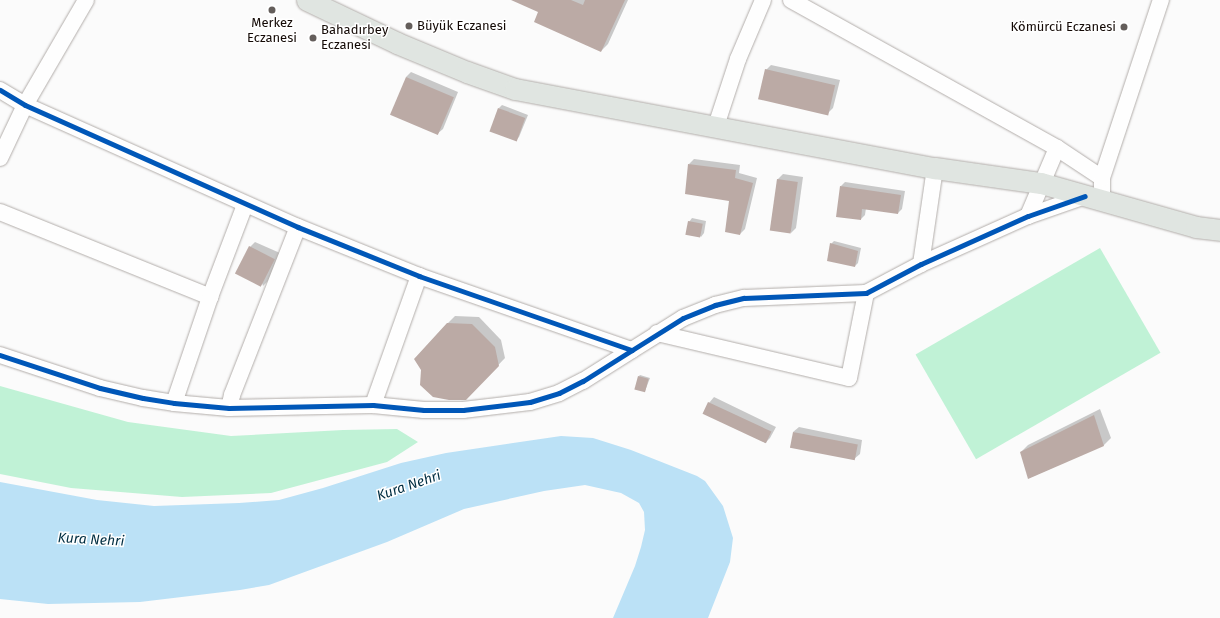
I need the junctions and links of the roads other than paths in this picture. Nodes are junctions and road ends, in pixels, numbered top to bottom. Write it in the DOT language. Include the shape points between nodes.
graph roads {
  1 [pos="86,0"];
  2 [pos="307,0"];
  3 [pos="764,0"];
  4 [pos="791,0"];
  5 [pos="1162,0"];
  6 [pos="0,90"];
  7 [pos="24,105"];
  8 [pos="716,126"];
  9 [pos="1057,148"];
  10 [pos="0,158"];
  11 [pos="935,168"];
  12 [pos="1102,178"];
  13 [pos="1041,183"];
  14 [pos="1094,198"];
  15 [pos="245,205"];
  16 [pos="0,212"];
  17 [pos="1028,216"];
  18 [pos="298,227"];
  19 [pos="1220,230"];
  20 [pos="921,264"];
  21 [pos="419,276"];
  22 [pos="866,292"];
  23 [pos="210,297"];
  24 [pos="657,333"];
  25 [pos="632,350"];
  26 [pos="0,355"];
  27 [pos="174,403"];
  28 [pos="373,405"];
  29 [pos="229,408"];
  1 -- 7 [label="street"];
  2 -- 8 [label="main road" via="404,46 515,89"];
  3 -- 8 [label="street" via="738,59"];
  4 -- 9 [label="street"];
  5 -- 12 [label="street"];
  6 -- 7 [label="street"];
  7 -- 10 [label="street"];
  7 -- 15 [label="street"];
  8 -- 11 [label="main road"];
  9 -- 12 [label="street"];
  9 -- 13 [label="street"];
  11 -- 13 [label="main road"];
  11 -- 20 [label="street"];
  12 -- 14 [label="street"];
  13 -- 14 [label="main road"];
  13 -- 17 [label="street"];
  14 -- 17 [label="street"];
  14 -- 19 [label="main road" via="1196,227"];
  15 -- 18 [label="street"];
  15 -- 23 [label="street"];
  16 -- 23 [label="street"];
  17 -- 20 [label="street"];
  18 -- 21 [label="street"];
  18 -- 29 [label="street"];
  20 -- 22 [label="street"];
  21 -- 25 [label="street"];
  21 -- 28 [label="street"];
  22 -- 24 [label="street" via="744,298 715,305 683,318"];
  22 -- 24 [label="street" via="849,378"];
  23 -- 27 [label="street"];
  24 -- 25 [label="street"];
  25 -- 28 [label="street" via="584,381 559,393 530,402 463,410 424,410"];
  26 -- 27 [label="street" via="100,388"];
  27 -- 29 [label="street"];
  28 -- 29 [label="street"];
}
